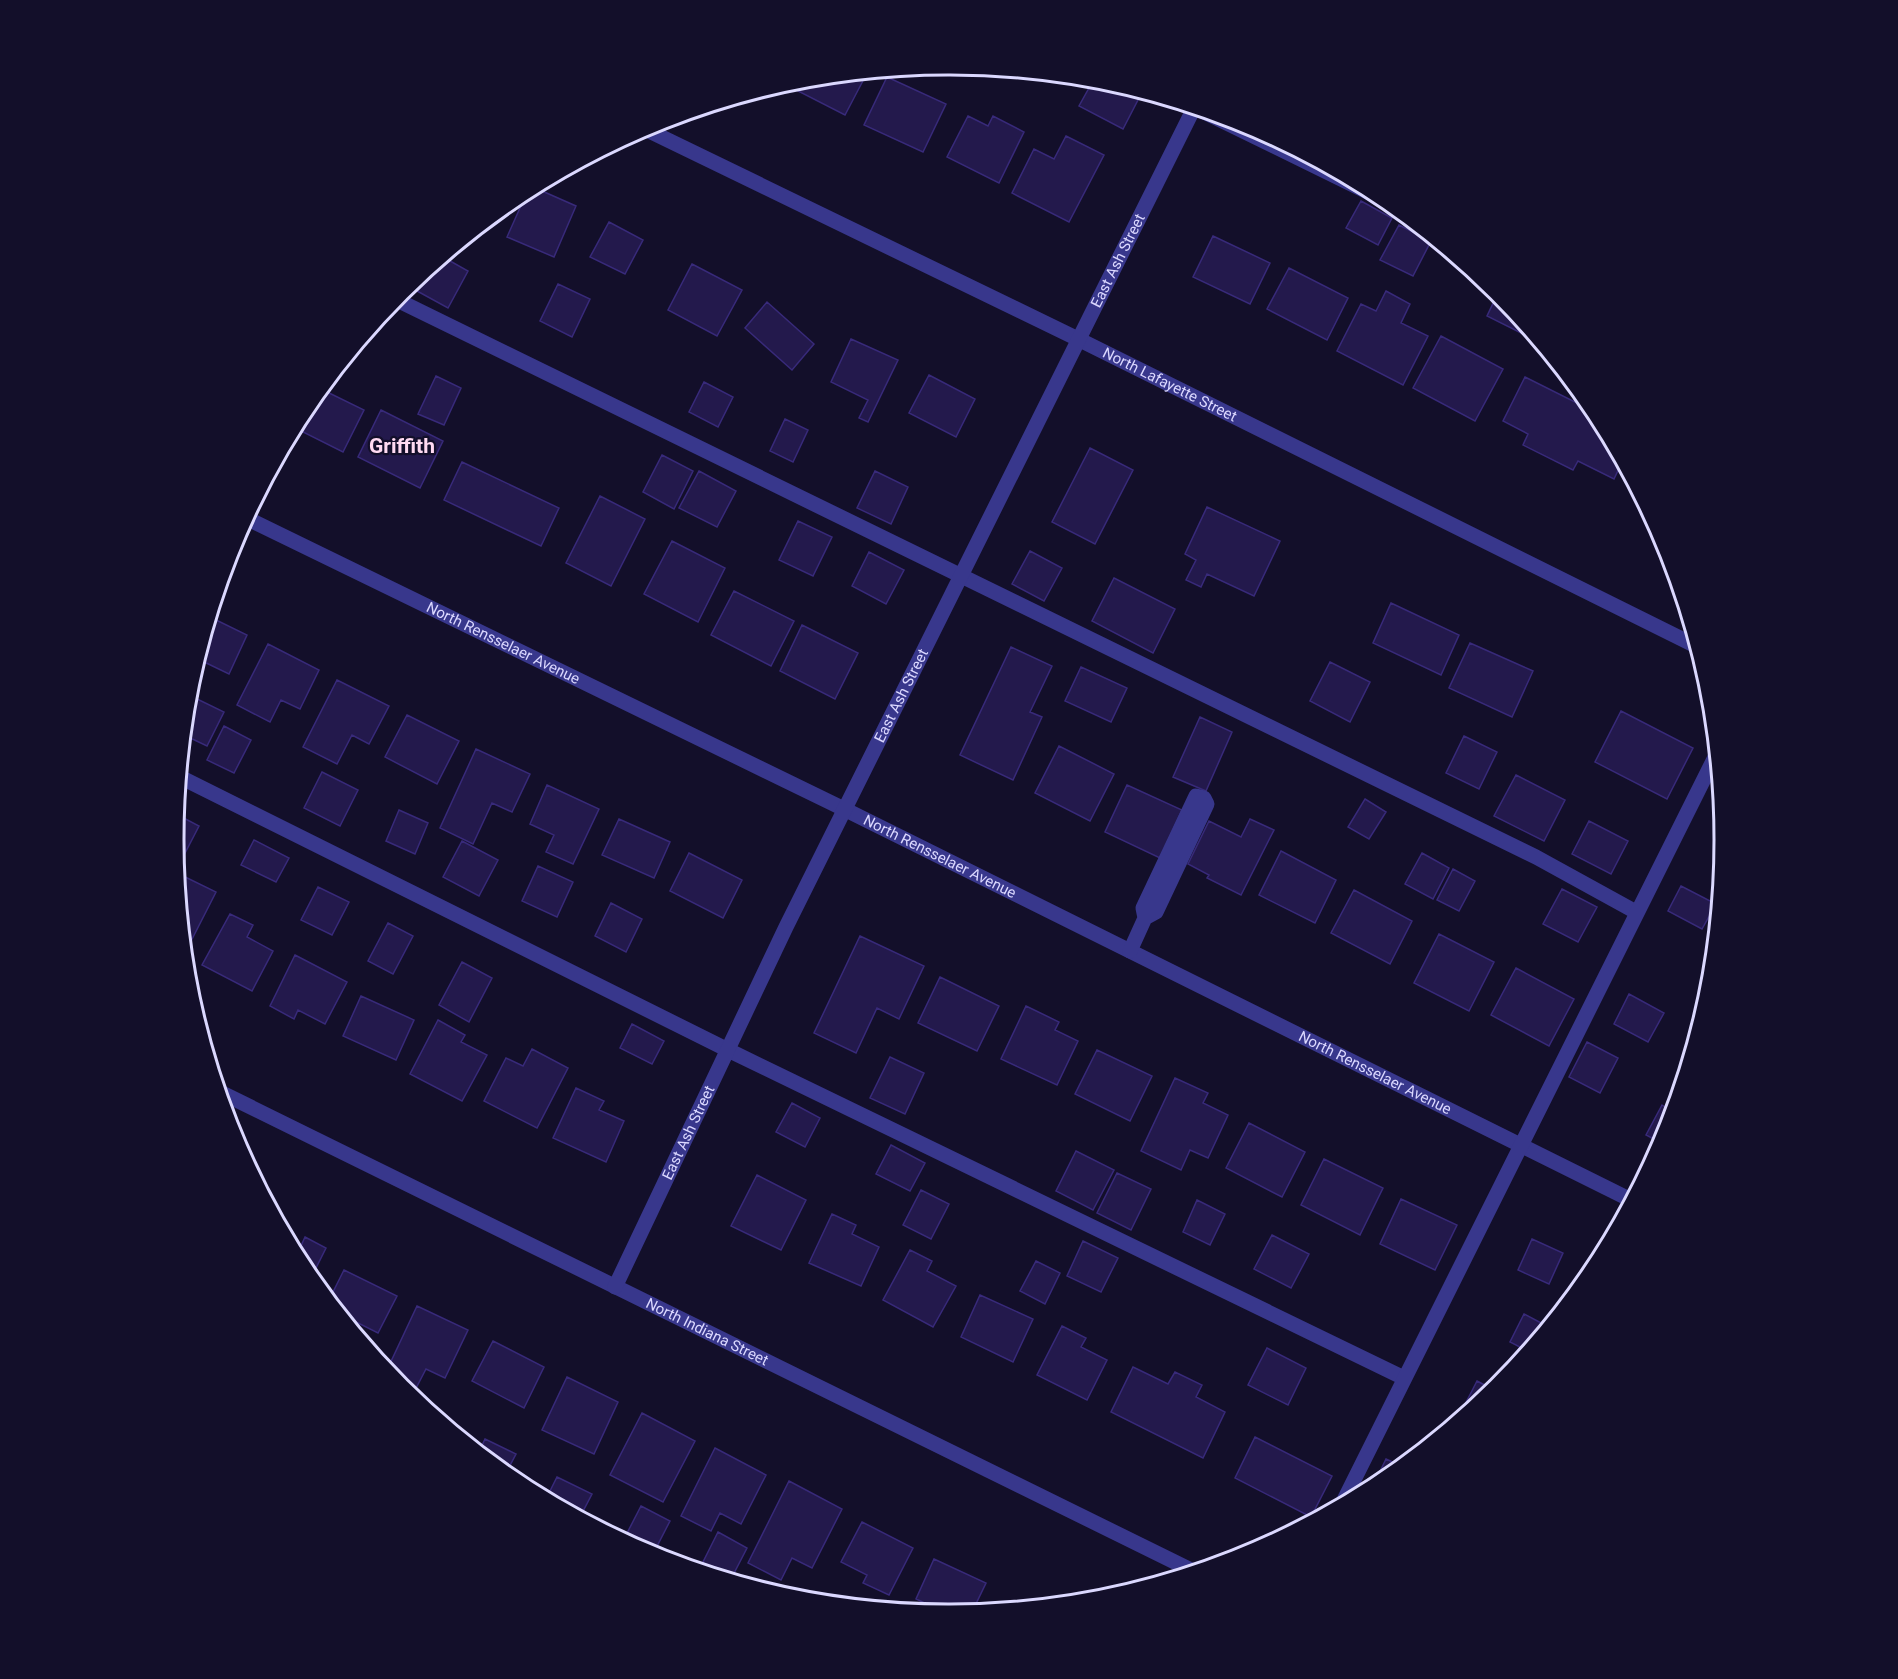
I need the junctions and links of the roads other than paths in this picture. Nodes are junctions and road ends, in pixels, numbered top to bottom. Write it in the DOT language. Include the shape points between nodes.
graph roads {
  1 [pos="1191,115"];
  2 [pos="655,134"];
  3 [pos="404,303"];
  4 [pos="1080,340"];
  5 [pos="254,522"];
  6 [pos="962,575"];
  7 [pos="1687,641"];
  8 [pos="1710,767"];
  9 [pos="187,780"];
  10 [pos="844,809"];
  11 [pos="1636,912"];
  12 [pos="1145,918"];
  13 [pos="1130,951"];
  14 [pos="728,1050"];
  15 [pos="229,1097"];
  16 [pos="1519,1145"];
  17 [pos="1625,1197"];
  18 [pos="615,1287"];
  19 [pos="1404,1378"];
  20 [pos="1348,1491"];
  21 [pos="1184,1566"];
  1 -- 4 [label="street, East Ash Street"];
  2 -- 4 [label="street, North Lafayette Street"];
  3 -- 6 [label="street"];
  4 -- 6 [label="street, East Ash Street"];
  4 -- 7 [label="street, North Lafayette Street"];
  5 -- 10 [label="street, North Rensselaer Avenue"];
  6 -- 10 [label="street, East Ash Street"];
  6 -- 11 [label="street" via="1536,857"];
  8 -- 11 [label="street"];
  9 -- 14 [label="street"];
  10 -- 13 [label="street, North Rensselaer Avenue"];
  10 -- 14 [label="street, East Ash Street"];
  11 -- 16 [label="street"];
  12 -- 12 [label="street" via="1156,912 1207,804 1204,798 1196,796 1191,806 1143,908"];
  12 -- 13 [label="street"];
  13 -- 16 [label="street, North Rensselaer Avenue"];
  14 -- 18 [label="street, East Ash Street"];
  14 -- 19 [label="street"];
  15 -- 18 [label="street, North Indiana Street"];
  16 -- 17 [label="street, North Rensselaer Avenue"];
  16 -- 19 [label="street"];
  18 -- 21 [label="street, North Indiana Street"];
  19 -- 20 [label="street"];
}
